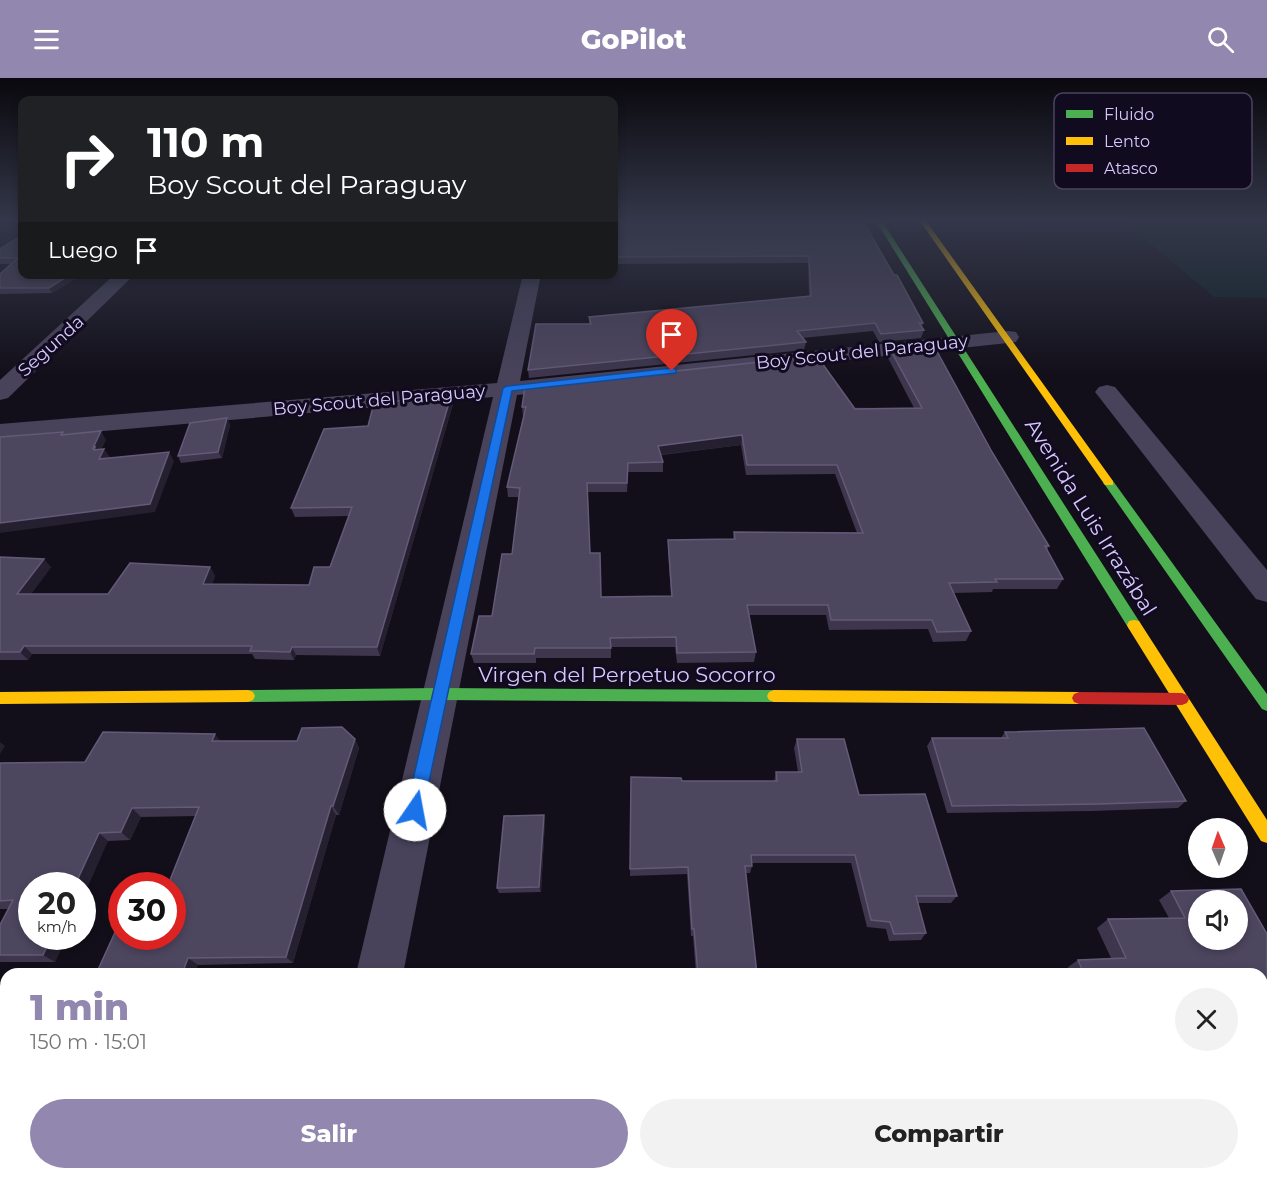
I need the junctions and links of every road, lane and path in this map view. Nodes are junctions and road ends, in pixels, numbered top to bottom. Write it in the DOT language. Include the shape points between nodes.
graph roads {
  1 [pos="911,272"];
  2 [pos="961,272"];
  3 [pos="121,279"];
  4 [pos="531,279"];
  5 [pos="1008,337"];
  6 [pos="955,342"];
  7 [pos="507,388"];
  8 [pos="1107,392"];
  9 [pos="0,393"];
  10 [pos="0,432"];
  11 [pos="1267,591"];
  12 [pos="440,694"];
  13 [pos="0,698"];
  14 [pos="1182,699"];
  15 [pos="1267,705"];
  16 [pos="1267,835"];
  17 [pos="380,968"];
  1 -- 6 [label="main road, Avenida Luis Irrazábal"];
  2 -- 5 [label="main road, Avenida Luis Irrazábal"];
  3 -- 9 [label="street, Segunda"];
  4 -- 7 [label="street"];
  5 -- 6 [label="street, Boy Scout del Paraguay"];
  5 -- 15 [label="main road, Avenida Luis Irrazábal"];
  6 -- 7 [label="street, Boy Scout del Paraguay"];
  6 -- 14 [label="main road, Avenida Luis Irrazábal"];
  7 -- 10 [label="street, Boy Scout del Paraguay"];
  7 -- 12 [label="street"];
  8 -- 11 [label="street"];
  12 -- 13 [label="main road, Virgen del Perpetuo Socorro"];
  12 -- 14 [label="main road, Virgen del Perpetuo Socorro"];
  12 -- 17 [label="street"];
  14 -- 16 [label="main road, Avenida Luis Irrazábal"];
}
